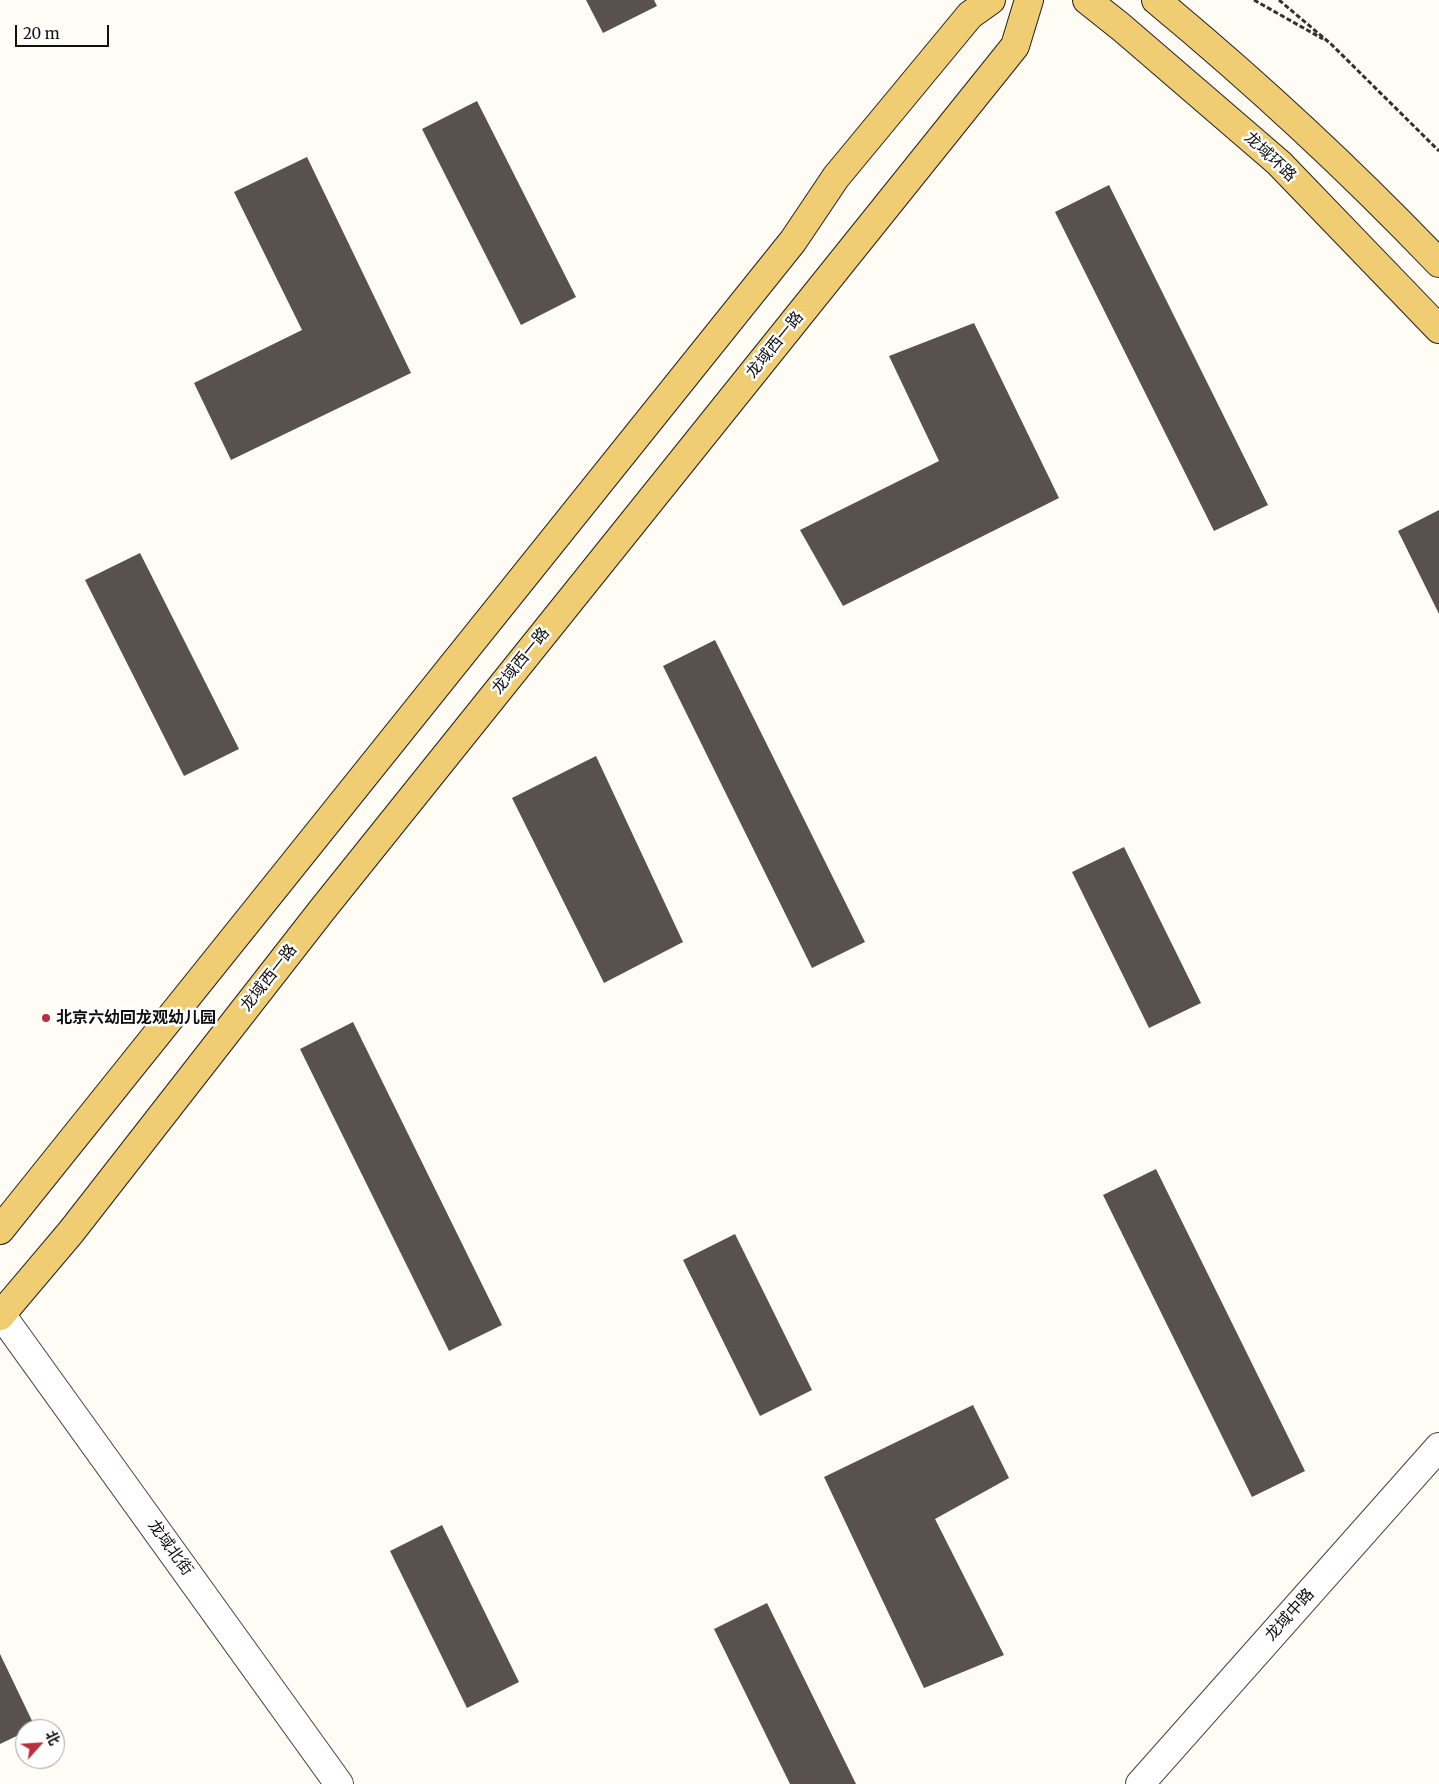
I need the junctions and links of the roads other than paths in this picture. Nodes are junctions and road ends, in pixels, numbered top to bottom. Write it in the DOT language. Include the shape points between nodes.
graph roads {
  1 [pos="991,0"];
  2 [pos="1029,0"];
  3 [pos="1087,0"];
  4 [pos="1156,0"];
  5 [pos="1439,263"];
  6 [pos="1439,329"];
  7 [pos="0,1230"];
  8 [pos="0,1314"];
  9 [pos="1439,1446"];
  10 [pos="339,1784"];
  11 [pos="1140,1784"];
  1 -- 7 [label="main road" via="970,15 836,177 787,249"];
  2 -- 8 [label="main road, 龙域西一路" via="1015,46 322,910 71,1232"];
  3 -- 6 [label="main road, 龙域环路" via="1279,163"];
  4 -- 5 [label="main road" via="1321,146"];
  8 -- 10 [label="street, 龙域北街"];
  9 -- 11 [label="street, 龙域中路"];
}
